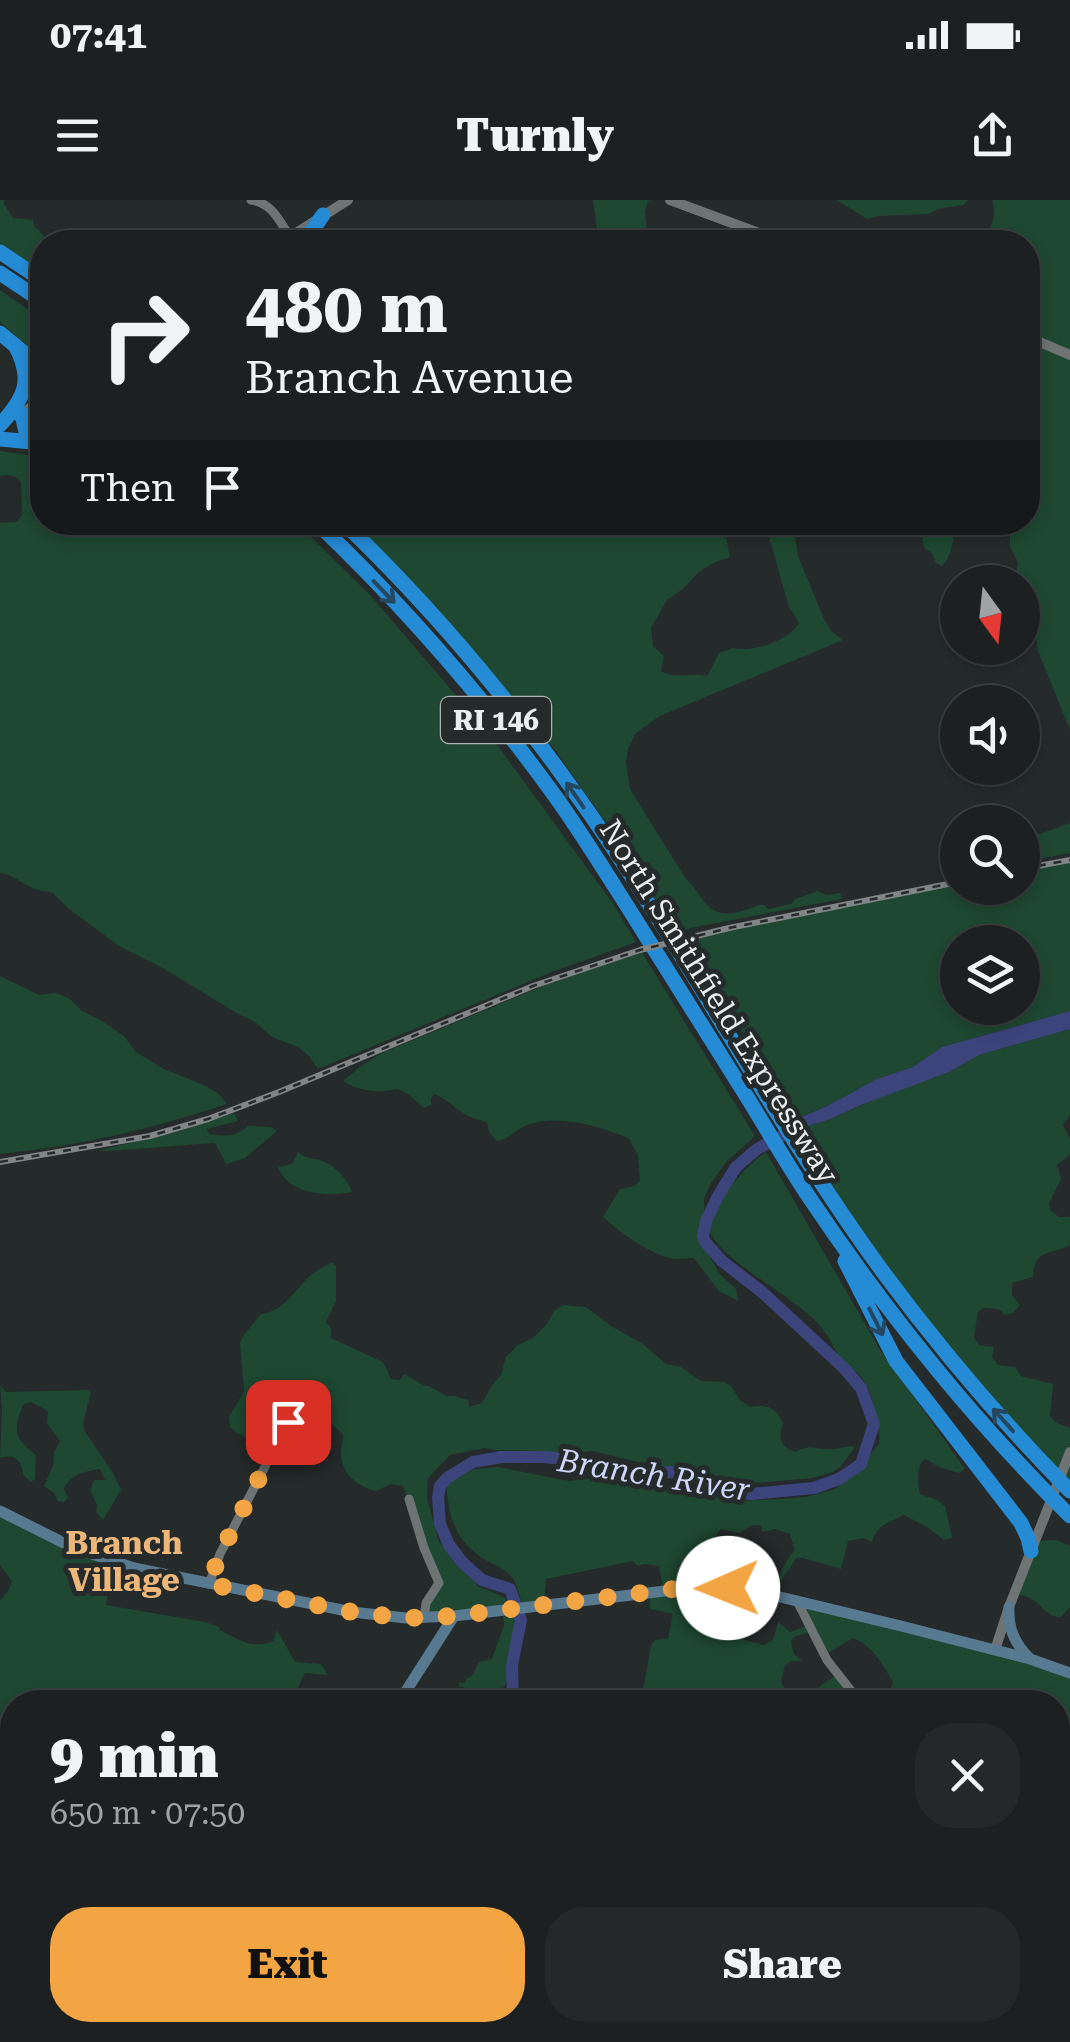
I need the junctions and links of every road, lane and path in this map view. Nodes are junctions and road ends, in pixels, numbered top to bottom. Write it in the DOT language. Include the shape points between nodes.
graph roads {
  1 [pos="251,200"];
  2 [pos="348,200"];
  3 [pos="670,200"];
  4 [pos="323,216"];
  5 [pos="284,230"];
  6 [pos="306,230"];
  7 [pos="751,230"];
  8 [pos="0,252"];
  9 [pos="30,272"];
  10 [pos="0,273"];
  11 [pos="30,293"];
  12 [pos="0,333"];
  13 [pos="1040,342"];
  14 [pos="16,346"];
  15 [pos="1070,354"];
  16 [pos="30,358"];
  17 [pos="30,408"];
  18 [pos="22,414"];
  19 [pos="0,426"];
  20 [pos="30,431"];
  21 [pos="0,440"];
  22 [pos="30,442"];
  23 [pos="329,535"];
  24 [pos="356,535"];
  25 [pos="834,1234"];
  26 [pos="288,1422"];
  27 [pos="1070,1452"];
  28 [pos="1070,1490"];
  29 [pos="408,1499"];
  30 [pos="0,1512"];
  31 [pos="1070,1516"];
  32 [pos="1030,1551"];
  33 [pos="209,1584"];
  34 [pos="798,1603"];
  35 [pos="1009,1607"];
  36 [pos="454,1616"];
  37 [pos="424,1618"];
  38 [pos="994,1650"];
  39 [pos="1030,1659"];
  40 [pos="1070,1672"];
  41 [pos="408,1690"];
  42 [pos="851,1690"];
  1 -- 5 [label="street" via="265,203"];
  2 -- 4 [label="street"];
  3 -- 7 [label="street"];
  4 -- 6 [label="highway"];
  8 -- 9 [label="highway"];
  10 -- 11 [label="highway"];
  12 -- 14 [label="highway"];
  13 -- 15 [label="street"];
  14 -- 16 [label="highway"];
  14 -- 19 [label="highway" via="24,394"];
  17 -- 18 [label="street"];
  18 -- 19 [label="street"];
  18 -- 20 [label="highway"];
  21 -- 22 [label="highway"];
  23 -- 25 [label="highway, North Smithfield Expressway / RI 146, one-way" via="419,627 556,798"];
  28 -- 24 [label="highway, North Smithfield Expressway / RI 146, one-way" via="986,1402 881,1269 630,874 540,746"];
  25 -- 31 [label="highway, North Smithfield Expressway / RI 146" via="984,1427"];
  25 -- 32 [label="highway, one-way" via="896,1361 1021,1524"];
  26 -- 33 [label="street"];
  27 -- 32 [label="street"];
  29 -- 37 [label="street" via="439,1582"];
  30 -- 33 [label="main road" via="98,1558"];
  32 -- 35 [label="street"];
  33 -- 37 [label="main road" via="352,1612"];
  34 -- 36 [label="main road" via="705,1587"];
  34 -- 38 [label="main road"];
  34 -- 42 [label="street"];
  35 -- 38 [label="street"];
  35 -- 39 [label="main road" via="1010,1628"];
  36 -- 37 [label="main road"];
  36 -- 41 [label="main road"];
  38 -- 39 [label="main road"];
  39 -- 40 [label="main road"];
}
